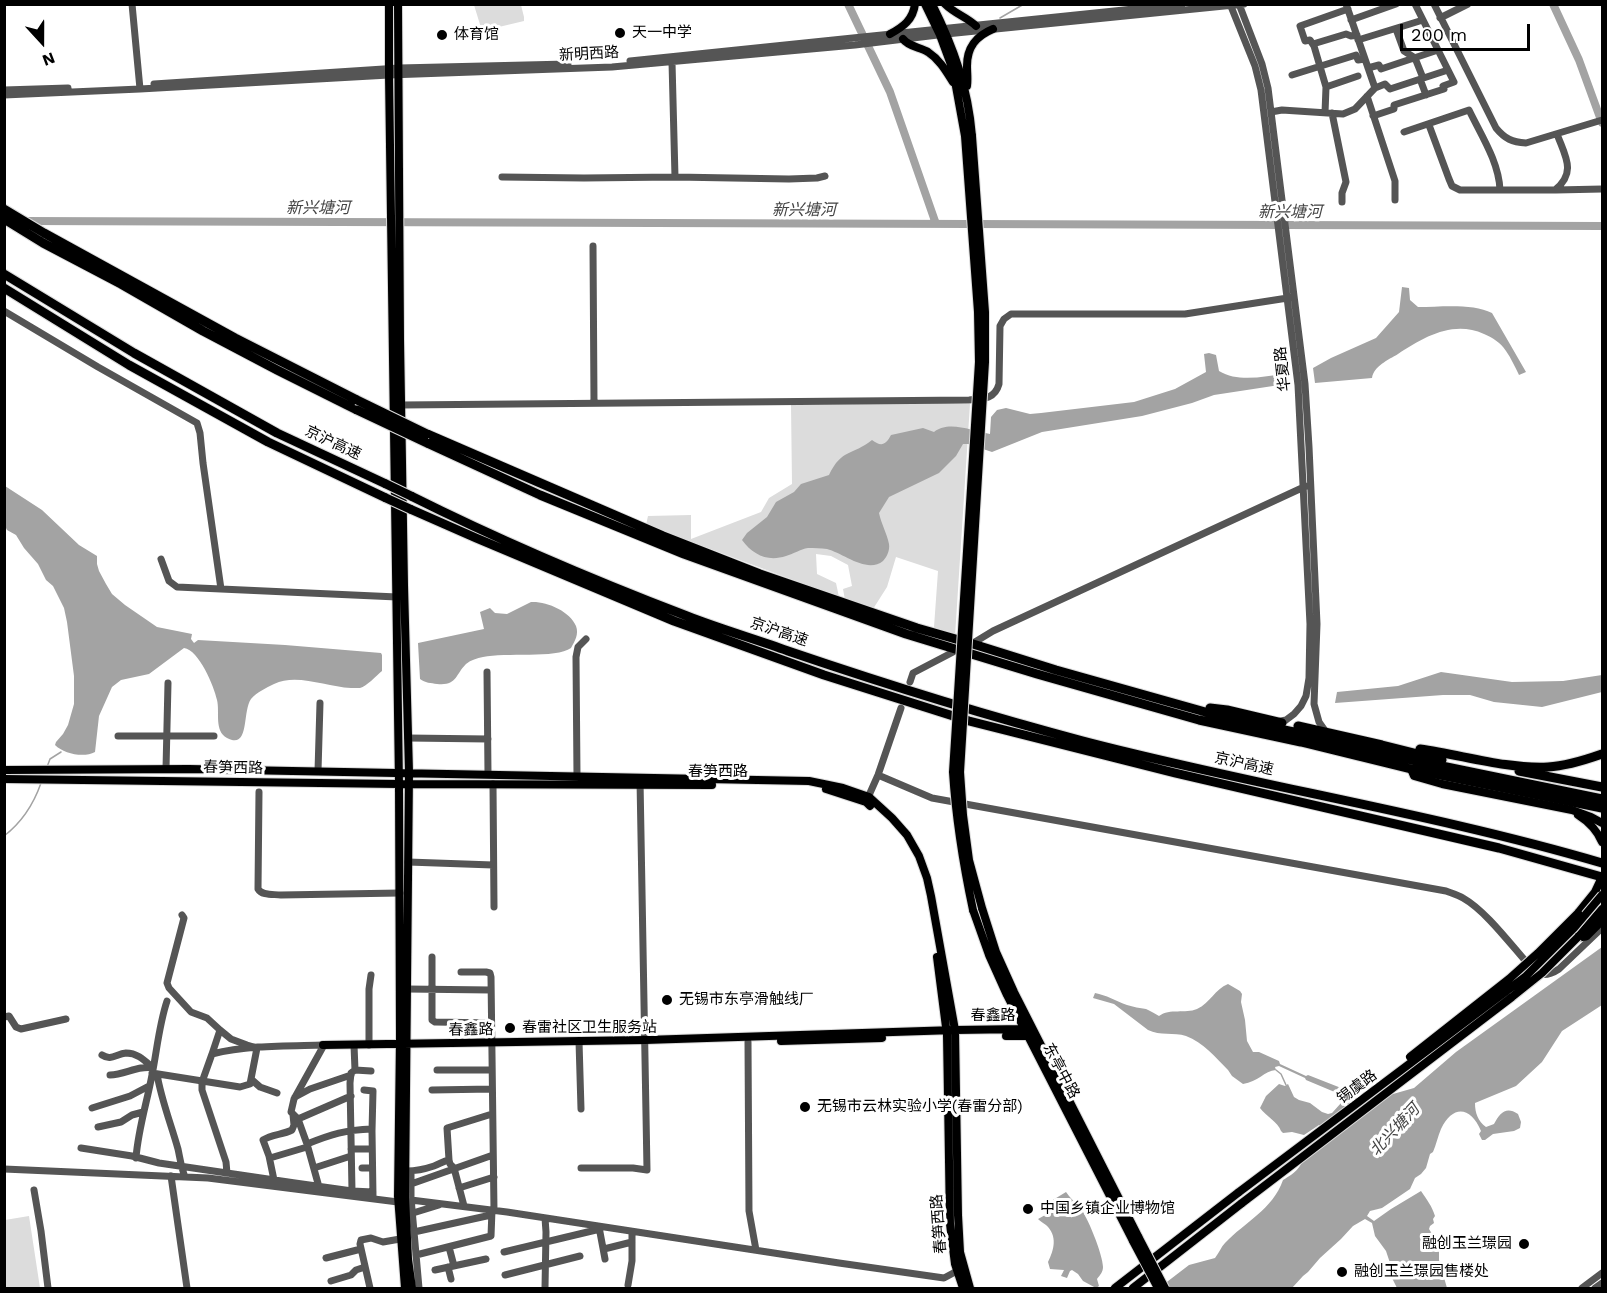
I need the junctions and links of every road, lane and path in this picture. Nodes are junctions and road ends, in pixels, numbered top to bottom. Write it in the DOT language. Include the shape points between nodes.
graph roads {
  1 [pos="132,4"];
  2 [pos="389,4"];
  3 [pos="398,4"];
  4 [pos="915,4"];
  5 [pos="925,4"];
  6 [pos="932,4"];
  7 [pos="945,4"];
  8 [pos="1182,4"];
  9 [pos="1396,4"];
  10 [pos="1415,4"];
  11 [pos="1434,4"];
  12 [pos="1467,4"];
  13 [pos="1236,5"];
  14 [pos="1347,7"];
  15 [pos="1440,18"];
  16 [pos="1352,20"];
  17 [pos="1423,20"];
  18 [pos="976,26"];
  19 [pos="993,29"];
  20 [pos="1396,29"];
  21 [pos="941,32"];
  22 [pos="890,34"];
  23 [pos="1358,38"];
  24 [pos="879,39"];
  25 [pos="903,39"];
  26 [pos="854,42"];
  27 [pos="1313,44"];
  28 [pos="1438,50"];
  29 [pos="1415,58"];
  30 [pos="1365,59"];
  31 [pos="672,62"];
  32 [pos="1368,68"];
  33 [pos="1448,70"];
  34 [pos="399,71"];
  35 [pos="389,72"];
  36 [pos="1292,75"];
  37 [pos="1358,76"];
  38 [pos="1421,79"];
  39 [pos="140,87"];
  40 [pos="1326,87"];
  41 [pos="1375,88"];
  42 [pos="966,89"];
  43 [pos="4,90"];
  44 [pos="4,95"];
  45 [pos="1426,95"];
  46 [pos="959,96"];
  47 [pos="1367,96"];
  48 [pos="1271,112"];
  49 [pos="1328,113"];
  50 [pos="1374,116"];
  51 [pos="1602,120"];
  52 [pos="1429,125"];
  53 [pos="1404,132"];
  54 [pos="1557,134"];
  55 [pos="969,136"];
  56 [pos="825,176"];
  57 [pos="502,177"];
  58 [pos="675,177"];
  59 [pos="1602,189"];
  60 [pos="1500,190"];
  61 [pos="1555,190"];
  62 [pos="1395,200"];
  63 [pos="1342,202"];
  64 [pos="4,209"];
  65 [pos="1281,214"];
  66 [pos="4,219"];
  67 [pos="593,246"];
  68 [pos="4,273"];
  69 [pos="123,280"];
  70 [pos="4,288"];
  71 [pos="1291,298"];
  72 [pos="4,311"];
  73 [pos="594,403"];
  74 [pos="401,405"];
  75 [pos="427,439"];
  76 [pos="1307,486"];
  77 [pos="161,559"];
  78 [pos="221,589"];
  79 [pos="397,597"];
  80 [pos="586,639"];
  81 [pos="973,644"];
  82 [pos="957,649"];
  83 [pos="487,672"];
  84 [pos="910,682"];
  85 [pos="168,683"];
  86 [pos="320,703"];
  87 [pos="1185,706"];
  88 [pos="901,708"];
  89 [pos="1276,722"];
  90 [pos="1326,732"];
  91 [pos="118,736"];
  92 [pos="214,736"];
  93 [pos="167,737"];
  94 [pos="408,738"];
  95 [pos="488,738"];
  96 [pos="1382,745"];
  97 [pos="1602,754"];
  98 [pos="1468,758"];
  99 [pos="166,769"];
  100 [pos="1411,769"];
  101 [pos="1460,769"];
  102 [pos="4,770"];
  103 [pos="212,770"];
  104 [pos="318,771"];
  105 [pos="399,773"];
  106 [pos="409,773"];
  107 [pos="488,774"];
  108 [pos="577,776"];
  109 [pos="878,776"];
  110 [pos="4,779"];
  111 [pos="212,781"];
  112 [pos="639,781"];
  113 [pos="409,783"];
  114 [pos="399,784"];
  115 [pos="493,784"];
  116 [pos="1602,787"];
  117 [pos="259,792"];
  118 [pos="1602,799"];
  119 [pos="867,800"];
  120 [pos="1602,808"];
  121 [pos="1567,809"];
  122 [pos="1602,824"];
  123 [pos="1602,842"];
  124 [pos="408,862"];
  125 [pos="1602,863"];
  126 [pos="493,865"];
  127 [pos="1602,877"];
  128 [pos="400,893"];
  129 [pos="1602,894"];
  130 [pos="494,907"];
  131 [pos="1602,909"];
  132 [pos="182,915"];
  133 [pos="1602,921"];
  134 [pos="1602,928"];
  135 [pos="1578,937"];
  136 [pos="432,957"];
  137 [pos="461,972"];
  138 [pos="371,975"];
  139 [pos="407,989"];
  140 [pos="432,990"];
  141 [pos="491,990"];
  142 [pos="167,1001"];
  143 [pos="4,1017"];
  144 [pos="66,1019"];
  145 [pos="491,1023"];
  146 [pos="220,1030"];
  147 [pos="951,1032"];
  148 [pos="1029,1032"];
  149 [pos="579,1042"];
  150 [pos="645,1042"];
  151 [pos="748,1042"];
  152 [pos="404,1044"];
  153 [pos="320,1045"];
  154 [pos="354,1045"];
  155 [pos="369,1045"];
  156 [pos="492,1045"];
  157 [pos="257,1048"];
  158 [pos="212,1054"];
  159 [pos="102,1055"];
  160 [pos="437,1070"];
  161 [pos="492,1070"];
  162 [pos="371,1071"];
  163 [pos="154,1072"];
  164 [pos="353,1072"];
  165 [pos="110,1075"];
  166 [pos="252,1080"];
  167 [pos="202,1082"];
  168 [pos="149,1086"];
  169 [pos="492,1089"];
  170 [pos="364,1090"];
  171 [pos="432,1090"];
  172 [pos="277,1093"];
  173 [pos="351,1096"];
  174 [pos="295,1097"];
  175 [pos="1354,1106"];
  176 [pos="92,1108"];
  177 [pos="581,1109"];
  178 [pos="143,1112"];
  179 [pos="492,1114"];
  180 [pos="295,1117"];
  181 [pos="98,1127"];
  182 [pos="351,1130"];
  183 [pos="372,1130"];
  184 [pos="307,1145"];
  185 [pos="81,1148"];
  186 [pos="372,1149"];
  187 [pos="351,1153"];
  188 [pos="494,1155"];
  189 [pos="136,1158"];
  190 [pos="270,1158"];
  191 [pos="449,1160"];
  192 [pos="180,1166"];
  193 [pos="314,1168"];
  194 [pos="362,1168"];
  195 [pos="372,1168"];
  196 [pos="454,1168"];
  197 [pos="581,1168"];
  198 [pos="4,1169"];
  199 [pos="408,1171"];
  200 [pos="227,1173"];
  201 [pos="171,1176"];
  202 [pos="185,1177"];
  203 [pos="494,1177"];
  204 [pos="274,1180"];
  205 [pos="411,1184"];
  206 [pos="319,1186"];
  207 [pos="459,1188"];
  208 [pos="34,1190"];
  209 [pos="352,1191"];
  210 [pos="373,1195"];
  211 [pos="411,1200"];
  212 [pos="398,1202"];
  213 [pos="445,1204"];
  214 [pos="464,1206"];
  215 [pos="492,1212"];
  216 [pos="413,1213"];
  217 [pos="545,1218"];
  218 [pos="599,1227"];
  219 [pos="414,1232"];
  220 [pos="632,1232"];
  221 [pos="400,1239"];
  222 [pos="1136,1239"];
  223 [pos="546,1242"];
  224 [pos="632,1242"];
  225 [pos="449,1247"];
  226 [pos="361,1249"];
  227 [pos="604,1249"];
  228 [pos="756,1250"];
  229 [pos="504,1252"];
  230 [pos="416,1255"];
  231 [pos="580,1256"];
  232 [pos="326,1258"];
  233 [pos="486,1259"];
  234 [pos="605,1259"];
  235 [pos="546,1265"];
  236 [pos="365,1267"];
  237 [pos="451,1267"];
  238 [pos="435,1270"];
  239 [pos="957,1271"];
  240 [pos="1602,1273"];
  241 [pos="505,1275"];
  242 [pos="451,1279"];
  243 [pos="331,1281"];
  244 [pos="1602,1283"];
  245 [pos="628,1285"];
  246 [pos="48,1288"];
  247 [pos="187,1288"];
  248 [pos="370,1288"];
  249 [pos="405,1288"];
  250 [pos="412,1288"];
  251 [pos="419,1288"];
  252 [pos="543,1288"];
  253 [pos="963,1288"];
  254 [pos="970,1288"];
  255 [pos="1115,1288"];
  256 [pos="1133,1288"];
  257 [pos="1158,1288"];
  258 [pos="1165,1288"];
  259 [pos="1582,1288"];
  260 [pos="1595,1288"];
  1 -- 39 [label="street"];
  2 -- 35 [label="main road"];
  3 -- 34 [label="main road"];
  4 -- 22 [label="main road" via="906,24"];
  5 -- 21 [label="main road"];
  6 -- 21 [label="main road"];
  7 -- 18 [label="main road"];
  8 -- 18 [label="street, 新明西路"];
  9 -- 16 [label="street"];
  10 -- 17 [label="street"];
  11 -- 15 [label="street"];
  12 -- 15 [label="street"];
  13 -- 19 [label="street, 新明西路"];
  13 -- 48 [label="street, 华夏路" via="1262,64"];
  13 -- 65 [label="street, 华夏路" via="1260,90"];
  14 -- 16 [label="street"];
  14 -- 27 [label="street" via="1300,26 1305,41"];
  15 -- 54 [label="street" via="1501,134 1526,143"];
  16 -- 23 [label="street"];
  17 -- 20 [label="street"];
  17 -- 28 [label="street"];
  18 -- 21 [label="street, 新明西路"];
  19 -- 21 [label="street, 新明西路"];
  19 -- 42 [label="main road" via="972,43 967,57"];
  20 -- 23 [label="street"];
  20 -- 29 [label="street" via="1404,51"];
  21 -- 22 [label="street, 新明西路"];
  21 -- 25 [label="street, 新明西路"];
  21 -- 42 [label="main road"];
  21 -- 46 [label="main road"];
  22 -- 24 [label="street, 新明西路"];
  23 -- 27 [label="street" via="1346,34"];
  23 -- 30 [label="street"];
  24 -- 25 [label="street, 新明西路"];
  24 -- 26 [label="street, 新明西路"];
  25 -- 46 [label="main road" via="938,60"];
  26 -- 31 [label="street, 新明西路"];
  26 -- 34 [label="street, 新明西路" via="727,50 612,63"];
  27 -- 40 [label="street"];
  28 -- 29 [label="street"];
  28 -- 33 [label="street"];
  29 -- 32 [label="street" via="1382,69 1379,65"];
  29 -- 38 [label="street"];
  30 -- 32 [label="street"];
  30 -- 36 [label="street" via="1358,60 1356,55"];
  31 -- 34 [label="street, 新明西路" via="612,67"];
  31 -- 58 [label="street"];
  32 -- 41 [label="street"];
  33 -- 38 [label="street"];
  33 -- 45 [label="street" via="1455,82"];
  34 -- 35 [label="street, 新明西路"];
  34 -- 74 [label="main road"];
  35 -- 39 [label="street, 新明西路"];
  35 -- 79 [label="main road"];
  37 -- 40 [label="street"];
  38 -- 41 [label="street" via="1390,89 1385,84"];
  38 -- 45 [label="street"];
  39 -- 43 [label="street, 新明西路"];
  39 -- 44 [label="street, 新明西路"];
  40 -- 49 [label="street"];
  41 -- 47 [label="street"];
  42 -- 55 [label="main road"];
  45 -- 50 [label="street"];
  46 -- 55 [label="main road"];
  47 -- 49 [label="street" via="1356,109"];
  47 -- 50 [label="street"];
  48 -- 49 [label="street"];
  48 -- 65 [label="street, 华夏路"];
  49 -- 63 [label="street" via="1346,182"];
  50 -- 62 [label="street" via="1395,181"];
  51 -- 54 [label="street"];
  52 -- 53 [label="street"];
  52 -- 60 [label="street" via="1452,186 1460,190"];
  52 -- 60 [label="street" via="1470,110 1495,166"];
  54 -- 61 [label="street" via="1569,170"];
  55 -- 148 [label="main road, 东亭中路, bridge" via="979,362 953,772 963,861 989,954"];
  56 -- 58 [label="street"];
  57 -- 58 [label="street"];
  59 -- 61 [label="street"];
  60 -- 61 [label="street"];
  64 -- 69 [label="highway"];
  65 -- 71 [label="street, 华夏路"];
  66 -- 69 [label="highway" via="43,243"];
  67 -- 73 [label="street"];
  68 -- 125 [label="highway, 京沪高速, bridge" via="134,353 277,433 475,528 689,617 876,681 1092,744 1448,823"];
  69 -- 75 [label="highway, bridge" via="277,370"];
  70 -- 127 [label="highway, 京沪高速, bridge" via="268,442 410,509 674,621 969,721 1499,848"];
  71 -- 73 [label="street" via="1185,314 1011,314 1000,326 997,392 984,399"];
  71 -- 76 [label="street, 华夏路" via="1305,384"];
  72 -- 78 [label="street" via="197,423"];
  73 -- 74 [label="street"];
  74 -- 94 [label="main road"];
  75 -- 81 [label="highway" via="739,566"];
  75 -- 82 [label="highway" via="540,495 684,554"];
  76 -- 81 [label="street" via="1004,626"];
  76 -- 89 [label="street, 华夏路" via="1309,678 1301,706 1286,720"];
  76 -- 90 [label="street, 华夏路" via="1317,624 1314,704"];
  77 -- 78 [label="street" via="169,581 177,587"];
  78 -- 79 [label="street"];
  79 -- 105 [label="main road"];
  80 -- 108 [label="street" via="578,647 576,657"];
  81 -- 82 [label="street"];
  81 -- 87 [label="highway"];
  82 -- 84 [label="street" via="913,673"];
  82 -- 100 [label="highway" via="1199,720"];
  83 -- 95 [label="street"];
  85 -- 93 [label="street"];
  86 -- 104 [label="street"];
  87 -- 89 [label="highway" via="1227,710"];
  87 -- 101 [label="highway"];
  88 -- 109 [label="street"];
  89 -- 90 [label="highway"];
  90 -- 96 [label="highway"];
  91 -- 93 [label="street"];
  92 -- 93 [label="street"];
  93 -- 99 [label="street"];
  94 -- 95 [label="street"];
  94 -- 106 [label="main road"];
  95 -- 107 [label="street"];
  96 -- 98 [label="highway"];
  96 -- 101 [label="highway" via="1455,763"];
  97 -- 98 [label="highway" via="1550,767 1522,767"];
  98 -- 116 [label="highway"];
  99 -- 102 [label="main road, 春笋西路"];
  99 -- 103 [label="main road, 春笋西路"];
  100 -- 120 [label="highway"];
  100 -- 121 [label="main road" via="1414,776 1432,781"];
  101 -- 118 [label="highway"];
  103 -- 104 [label="main road, 春笋西路"];
  103 -- 111 [label="main road"];
  104 -- 105 [label="main road, 春笋西路"];
  105 -- 106 [label="main road, 春笋西路"];
  105 -- 114 [label="main road"];
  106 -- 107 [label="main road, 春笋西路"];
  106 -- 113 [label="main road"];
  107 -- 108 [label="main road, 春笋西路"];
  108 -- 112 [label="main road, 春笋西路"];
  109 -- 119 [label="street"];
  109 -- 134 [label="street" via="932,798 1446,891 1477,908 1537,974 1559,969"];
  110 -- 111 [label="main road, 春笋西路"];
  111 -- 114 [label="main road, 春笋西路"];
  112 -- 115 [label="main road, 春笋西路"];
  112 -- 119 [label="main road, 春笋西路" via="809,781 843,788"];
  112 -- 150 [label="street"];
  113 -- 114 [label="main road, 春笋西路"];
  113 -- 115 [label="main road, 春笋西路"];
  113 -- 124 [label="main road"];
  114 -- 128 [label="main road"];
  115 -- 126 [label="street"];
  117 -- 128 [label="street" via="260,892"];
  119 -- 147 [label="main road, 春笋西路" via="892,818 919,856 931,896"];
  121 -- 122 [label="main road"];
  121 -- 123 [label="main road" via="1591,824"];
  124 -- 126 [label="street"];
  124 -- 139 [label="main road"];
  126 -- 130 [label="street"];
  127 -- 175 [label="main road, bridge" via="1578,913 1538,953"];
  128 -- 152 [label="main road"];
  129 -- 175 [label="main road, 锡虞路, bridge" via="1525,976"];
  131 -- 135 [label="main road, 锡虞路"];
  132 -- 146 [label="street" via="167,983 191,1012 207,1018"];
  133 -- 135 [label="highway" via="1586,936"];
  135 -- 256 [label="main road, 锡虞路, bridge" via="1512,997"];
  136 -- 140 [label="street"];
  137 -- 141 [label="street" via="490,973"];
  138 -- 155 [label="street"];
  139 -- 140 [label="street"];
  139 -- 152 [label="main road"];
  140 -- 141 [label="street"];
  140 -- 145 [label="street" via="435,1022"];
  141 -- 145 [label="street"];
  142 -- 163 [label="street"];
  143 -- 144 [label="street" via="9,1016 21,1029"];
  145 -- 156 [label="street"];
  146 -- 157 [label="street"];
  146 -- 158 [label="street"];
  147 -- 148 [label="main road, 春鑫路"];
  147 -- 150 [label="main road, 春鑫路"];
  147 -- 151 [label="main road, 春鑫路"];
  147 -- 239 [label="main road, 春笋西路" via="950,1224"];
  147 -- 254 [label="main road, 春笋西路" via="960,1252"];
  148 -- 222 [label="main road, 东亭中路"];
  149 -- 150 [label="main road, 春鑫路"];
  149 -- 156 [label="main road, 春鑫路"];
  149 -- 177 [label="street"];
  150 -- 151 [label="main road, 春鑫路"];
  150 -- 197 [label="street" via="647,1170"];
  151 -- 228 [label="street" via="749,1211"];
  152 -- 155 [label="main road, 春鑫路"];
  152 -- 156 [label="main road, 春鑫路"];
  152 -- 199 [label="main road"];
  152 -- 212 [label="main road"];
  153 -- 154 [label="main road, 春鑫路"];
  153 -- 157 [label="street"];
  153 -- 174 [label="street"];
  154 -- 155 [label="main road, 春鑫路"];
  154 -- 164 [label="street"];
  156 -- 161 [label="street"];
  157 -- 158 [label="street"];
  157 -- 166 [label="street"];
  158 -- 167 [label="street"];
  159 -- 163 [label="street" via="110,1058 135,1054"];
  160 -- 161 [label="street"];
  161 -- 169 [label="street"];
  162 -- 164 [label="street"];
  163 -- 165 [label="street" via="144,1067"];
  163 -- 167 [label="street"];
  163 -- 168 [label="street"];
  163 -- 192 [label="street"];
  164 -- 173 [label="street"];
  164 -- 174 [label="street"];
  166 -- 167 [label="street" via="240,1087"];
  166 -- 172 [label="street"];
  167 -- 200 [label="street"];
  168 -- 176 [label="street"];
  168 -- 178 [label="street"];
  169 -- 171 [label="street"];
  169 -- 179 [label="street"];
  170 -- 183 [label="street" via="373,1091"];
  173 -- 180 [label="street"];
  173 -- 182 [label="street"];
  174 -- 180 [label="street" via="291,1112"];
  175 -- 255 [label="main road, 锡虞路, bridge"];
  178 -- 181 [label="street"];
  178 -- 189 [label="street"];
  179 -- 188 [label="street"];
  179 -- 191 [label="street" via="447,1128"];
  180 -- 184 [label="street"];
  180 -- 190 [label="street" via="292,1130 263,1140"];
  182 -- 183 [label="street"];
  182 -- 184 [label="street"];
  182 -- 187 [label="street"];
  183 -- 186 [label="street"];
  184 -- 190 [label="street"];
  184 -- 193 [label="street"];
  185 -- 189 [label="street"];
  186 -- 187 [label="street"];
  186 -- 195 [label="street"];
  187 -- 193 [label="street"];
  187 -- 209 [label="street"];
  188 -- 196 [label="street"];
  188 -- 203 [label="street"];
  189 -- 192 [label="street"];
  190 -- 204 [label="street"];
  191 -- 196 [label="street"];
  191 -- 199 [label="street"];
  192 -- 200 [label="street"];
  192 -- 202 [label="street"];
  193 -- 206 [label="street"];
  194 -- 195 [label="street"];
  195 -- 210 [label="street"];
  196 -- 205 [label="street"];
  196 -- 207 [label="street"];
  198 -- 201 [label="street"];
  199 -- 205 [label="street"];
  199 -- 250 [label="main road" via="405,1197"];
  200 -- 204 [label="street"];
  201 -- 202 [label="street"];
  201 -- 247 [label="street"];
  202 -- 210 [label="street"];
  203 -- 207 [label="street"];
  203 -- 215 [label="street"];
  204 -- 206 [label="street"];
  205 -- 211 [label="street"];
  206 -- 209 [label="street"];
  207 -- 214 [label="street"];
  208 -- 246 [label="street"];
  209 -- 210 [label="street"];
  210 -- 212 [label="street"];
  211 -- 213 [label="street"];
  211 -- 216 [label="street"];
  212 -- 221 [label="main road"];
  213 -- 214 [label="street"];
  213 -- 216 [label="street"];
  214 -- 215 [label="street"];
  215 -- 217 [label="street"];
  215 -- 219 [label="street"];
  215 -- 225 [label="street" via="491,1236"];
  216 -- 219 [label="street"];
  217 -- 218 [label="street"];
  217 -- 223 [label="street"];
  218 -- 220 [label="street"];
  218 -- 223 [label="street"];
  218 -- 227 [label="street"];
  219 -- 230 [label="street"];
  220 -- 224 [label="street"];
  220 -- 228 [label="street"];
  221 -- 226 [label="street" via="382,1242 363,1238"];
  221 -- 249 [label="main road"];
  222 -- 257 [label="main road, bridge"];
  222 -- 258 [label="main road, bridge"];
  223 -- 229 [label="street"];
  223 -- 235 [label="street"];
  224 -- 227 [label="street"];
  224 -- 245 [label="street"];
  225 -- 230 [label="street"];
  225 -- 237 [label="street"];
  226 -- 232 [label="street"];
  226 -- 236 [label="street"];
  227 -- 234 [label="street"];
  228 -- 239 [label="street" via="944,1278"];
  230 -- 251 [label="street"];
  231 -- 235 [label="street"];
  233 -- 237 [label="street"];
  235 -- 241 [label="street"];
  235 -- 252 [label="street"];
  236 -- 243 [label="street"];
  236 -- 248 [label="street"];
  237 -- 238 [label="street"];
  237 -- 242 [label="street"];
  239 -- 253 [label="main road, 春笋西路"];
  240 -- 259 [label="street"];
  244 -- 260 [label="street"];
}
